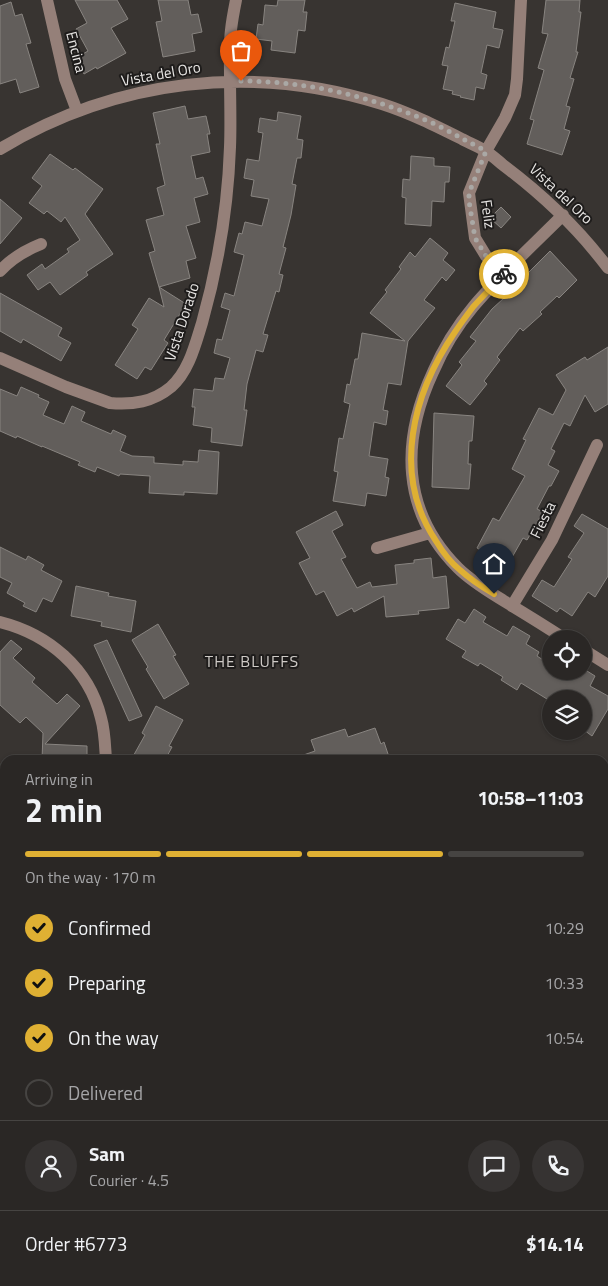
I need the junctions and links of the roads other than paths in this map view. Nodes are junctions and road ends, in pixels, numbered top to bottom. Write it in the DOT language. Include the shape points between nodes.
graph roads {
  1 [pos="47,0"];
  2 [pos="236,0"];
  3 [pos="521,0"];
  4 [pos="230,81"];
  5 [pos="77,111"];
  6 [pos="0,149"];
  7 [pos="486,151"];
  8 [pos="563,215"];
  9 [pos="41,244"];
  10 [pos="608,268"];
  11 [pos="0,270"];
  12 [pos="504,274"];
  13 [pos="0,358"];
  14 [pos="597,445"];
  15 [pos="430,533"];
  16 [pos="377,548"];
  17 [pos="512,606"];
  18 [pos="0,622"];
  19 [pos="551,630"];
  20 [pos="592,655"];
  21 [pos="608,665"];
  22 [pos="106,755"];
  1 -- 5 [label="street, Encina" via="65,79"];
  2 -- 4 [label="street, Vista Dorado" via="229,52"];
  3 -- 7 [label="street, Feliz" via="515,95"];
  4 -- 5 [label="street, Vista del Oro" via="141,92"];
  4 -- 7 [label="street, Vista del Oro" via="295,84 354,96 427,121"];
  4 -- 13 [label="street, Vista Dorado" via="230,146 224,226 209,299 190,360 172,386 154,398 140,402 110,402"];
  5 -- 6 [label="street, Vista del Oro"];
  7 -- 8 [label="street, Vista del Oro"];
  7 -- 12 [label="street, Feliz" via="469,193 469,201 475,238 486,256"];
  8 -- 10 [label="street, Vista del Oro"];
  8 -- 12 [label="street"];
  9 -- 11 [label="street"];
  12 -- 15 [label="street" via="454,333 426,386 416,415 410,463 413,487"];
  14 -- 17 [label="street, Fiesta" via="552,540"];
  15 -- 16 [label="street"];
  15 -- 17 [label="street" via="459,569"];
  17 -- 19 [label="street"];
  18 -- 22 [label="street" via="39,637 71,663 84,679 101,717"];
  20 -- 21 [label="street"];
}
